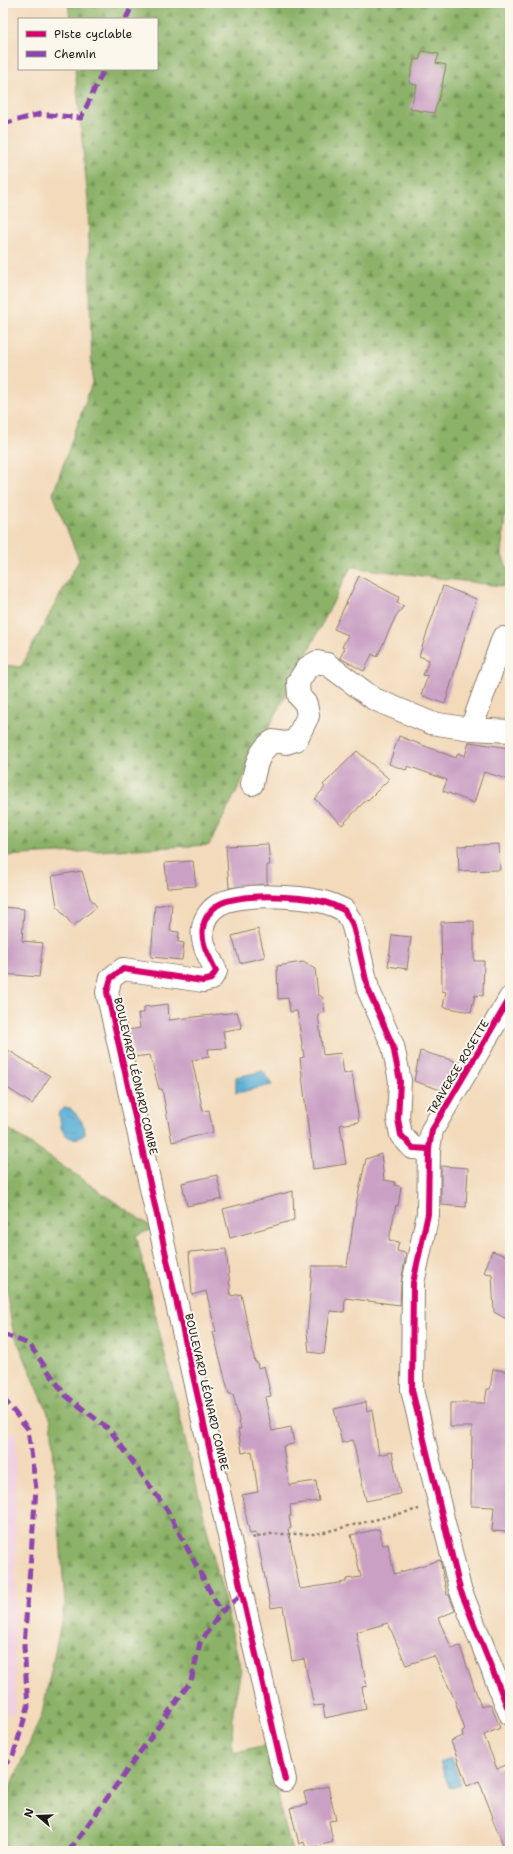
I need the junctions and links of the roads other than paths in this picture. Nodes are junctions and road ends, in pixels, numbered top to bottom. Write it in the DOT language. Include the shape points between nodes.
graph roads {
  1 [pos="503,638"];
  2 [pos="471,729"];
  3 [pos="510,731"];
  4 [pos="252,784"];
  5 [pos="510,998"];
  6 [pos="429,1149"];
  7 [pos="510,1714"];
  8 [pos="286,1780"];
  1 -- 2 [label="street"];
  2 -- 3 [label="street"];
  2 -- 4 [label="street" via="431,723 374,699 327,664 317,662 307,668 298,682 299,696 306,704 308,716 296,740 286,743 273,741 265,747 256,764"];
  5 -- 6 [label="street, TRAVERSE ROSETTE" via="432,1130"];
  6 -- 7 [label="street" via="428,1214 413,1283 412,1390 460,1589"];
  6 -- 8 [label="street, BOULEVARD LÉONARD COMBE" via="412,1148 401,1135 398,1119 400,1081 393,1046 368,990 352,923 344,910 324,902 300,898 234,900 218,905 206,917 202,929 203,942 216,971 211,979 203,981 123,969 111,978 107,992"];
}
